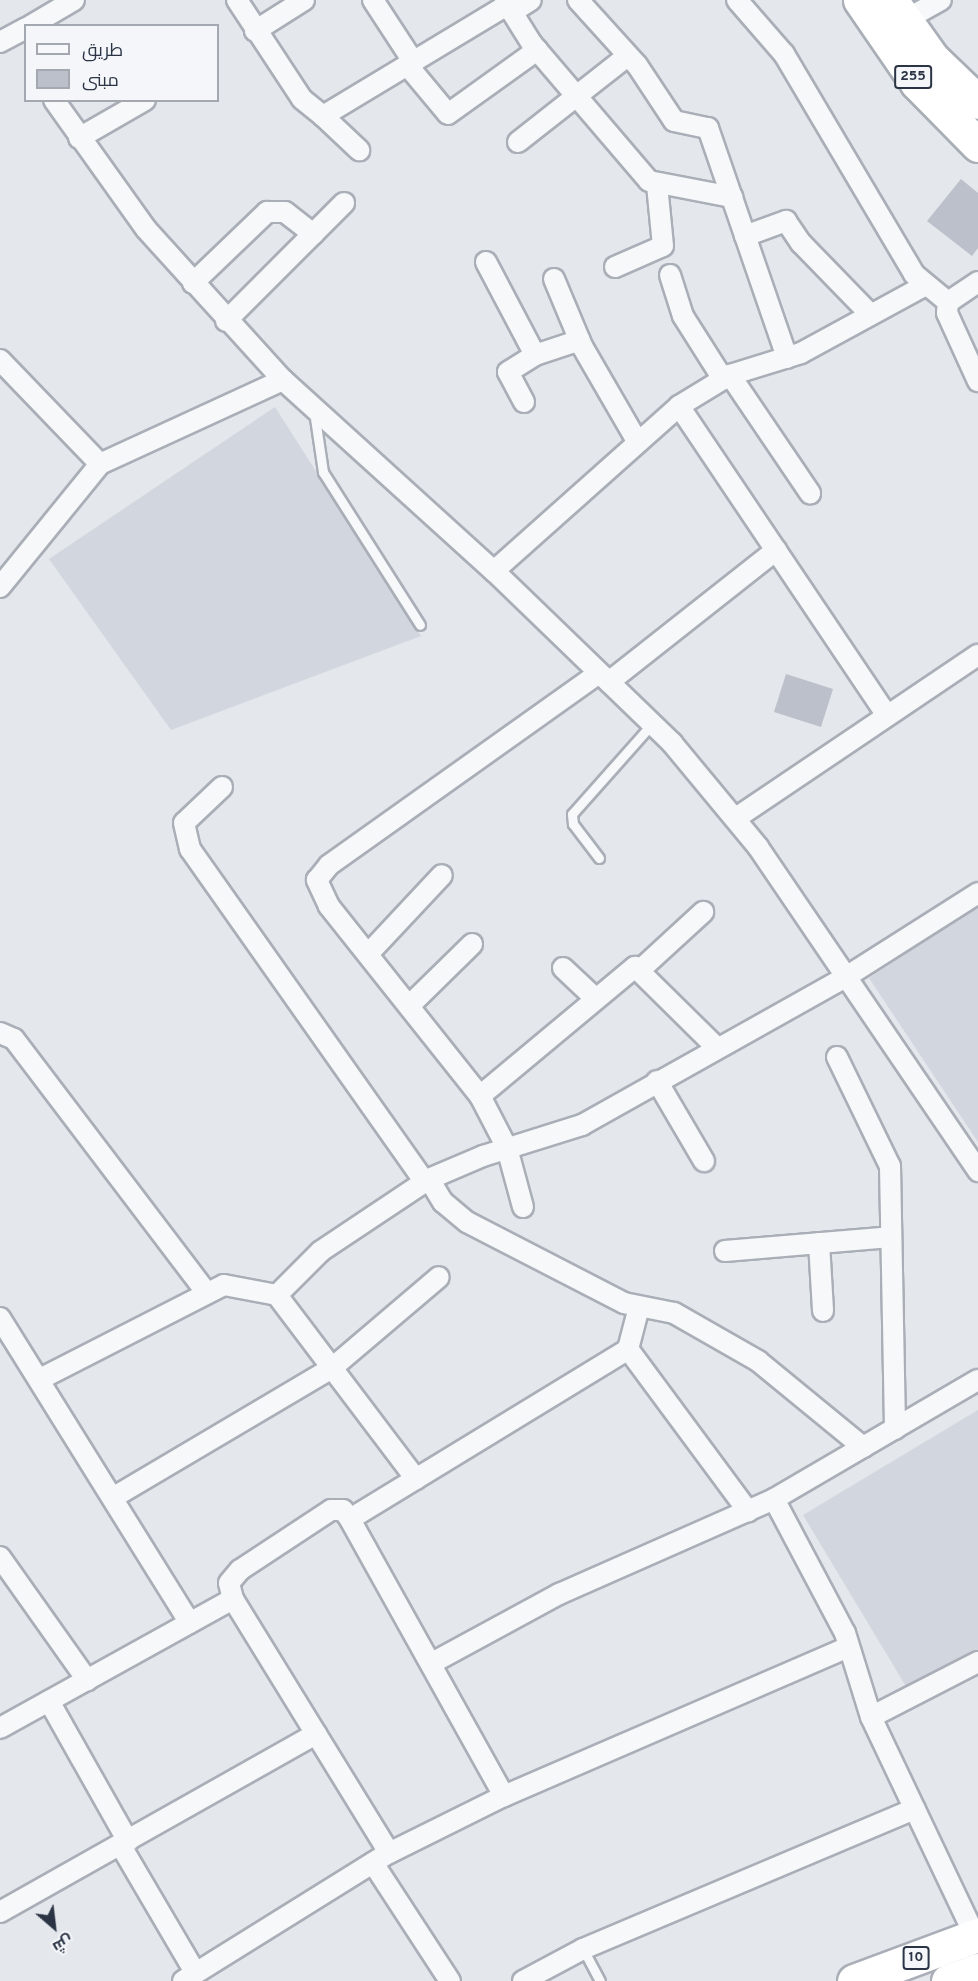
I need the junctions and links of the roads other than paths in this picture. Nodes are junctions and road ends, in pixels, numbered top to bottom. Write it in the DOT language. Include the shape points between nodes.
graph roads {
  1 [pos="74,0"];
  2 [pos="237,0"];
  3 [pos="304,0"];
  4 [pos="373,0"];
  5 [pos="531,0"];
  6 [pos="579,0"];
  7 [pos="736,0"];
  8 [pos="861,0"];
  9 [pos="941,0"];
  10 [pos="508,5"];
  11 [pos="44,7"];
  12 [pos="898,10"];
  13 [pos="29,24"];
  14 [pos="255,31"];
  15 [pos="537,50"];
  16 [pos="626,57"];
  17 [pos="411,64"];
  18 [pos="577,93"];
  19 [pos="55,102"];
  20 [pos="142,102"];
  21 [pos="978,102"];
  22 [pos="323,117"];
  23 [pos="79,138"];
  24 [pos="518,142"];
  25 [pos="978,145"];
  26 [pos="359,150"];
  27 [pos="657,185"];
  28 [pos="732,197"];
  29 [pos="344,203"];
  30 [pos="314,234"];
  31 [pos="746,236"];
  32 [pos="486,262"];
  33 [pos="615,267"];
  34 [pos="670,275"];
  35 [pos="554,279"];
  36 [pos="978,282"];
  37 [pos="192,283"];
  38 [pos="924,286"];
  39 [pos="948,302"];
  40 [pos="872,315"];
  41 [pos="226,321"];
  42 [pos="580,340"];
  43 [pos="535,355"];
  44 [pos="787,358"];
  45 [pos="0,360"];
  46 [pos="726,377"];
  47 [pos="283,380"];
  48 [pos="978,381"];
  49 [pos="524,402"];
  50 [pos="679,406"];
  51 [pos="314,409"];
  52 [pos="637,441"];
  53 [pos="100,464"];
  54 [pos="810,493"];
  55 [pos="776,550"];
  56 [pos="494,571"];
  57 [pos="0,587"];
  58 [pos="420,625"];
  59 [pos="978,655"];
  60 [pos="604,678"];
  61 [pos="886,714"];
  62 [pos="652,724"];
  63 [pos="222,788"];
  64 [pos="736,818"];
  65 [pos="599,858"];
  66 [pos="442,875"];
  67 [pos="978,893"];
  68 [pos="703,912"];
  69 [pos="472,944"];
  70 [pos="370,952"];
  71 [pos="563,968"];
  72 [pos="640,970"];
  73 [pos="849,975"];
  74 [pos="596,998"];
  75 [pos="410,1005"];
  76 [pos="0,1033"];
  77 [pos="715,1046"];
  78 [pos="837,1057"];
  79 [pos="657,1081"];
  80 [pos="480,1096"];
  81 [pos="507,1148"];
  82 [pos="704,1161"];
  83 [pos="978,1171"];
  84 [pos="427,1181"];
  85 [pos="523,1207"];
  86 [pos="890,1237"];
  87 [pos="819,1243"];
  88 [pos="725,1251"];
  89 [pos="439,1277"];
  90 [pos="206,1292"];
  91 [pos="277,1295"];
  92 [pos="639,1307"];
  93 [pos="823,1311"];
  94 [pos="0,1318"];
  95 [pos="6,1342"];
  96 [pos="628,1349"];
  97 [pos="332,1368"];
  98 [pos="42,1378"];
  99 [pos="978,1380"];
  100 [pos="895,1429"];
  101 [pos="863,1447"];
  102 [pos="416,1479"];
  103 [pos="114,1497"];
  104 [pos="774,1499"];
  105 [pos="747,1511"];
  106 [pos="350,1519"];
  107 [pos="2,1562"];
  108 [pos="233,1599"];
  109 [pos="190,1623"];
  110 [pos="848,1647"];
  111 [pos="432,1663"];
  112 [pos="977,1665"];
  113 [pos="87,1680"];
  114 [pos="49,1701"];
  115 [pos="871,1717"];
  116 [pos="0,1728"];
  117 [pos="316,1734"];
  118 [pos="504,1796"];
  119 [pos="915,1809"];
  120 [pos="125,1844"];
  121 [pos="381,1858"];
  122 [pos="0,1912"];
  123 [pos="976,1935"];
  124 [pos="583,1949"];
  125 [pos="978,1970"];
  126 [pos="189,1976"];
  127 [pos="450,1981"];
  128 [pos="523,1981"];
  129 [pos="600,1981"];
  130 [pos="854,1981"];
  131 [pos="948,1981"];
  1 -- 11 [label="street"];
  2 -- 14 [label="street"];
  3 -- 14 [label="street"];
  4 -- 17 [label="street"];
  5 -- 10 [label="street"];
  6 -- 16 [label="street"];
  7 -- 38 [label="street" via="784,54"];
  8 -- 25 [label="highway, 255" via="917,83"];
  9 -- 12 [label="street"];
  10 -- 15 [label="street"];
  10 -- 17 [label="street"];
  11 -- 13 [label="street"];
  12 -- 21 [label="highway, 255" via="933,59"];
  14 -- 22 [label="street" via="302,99"];
  15 -- 17 [label="street" via="448,114"];
  15 -- 18 [label="street"];
  16 -- 18 [label="street"];
  16 -- 28 [label="street" via="674,121 708,128"];
  17 -- 22 [label="street"];
  18 -- 24 [label="street"];
  18 -- 27 [label="street"];
  19 -- 23 [label="street"];
  20 -- 23 [label="street"];
  22 -- 26 [label="street"];
  23 -- 37 [label="street" via="107,182"];
  27 -- 28 [label="street"];
  27 -- 33 [label="street" via="663,246"];
  28 -- 31 [label="street"];
  29 -- 30 [label="street"];
  30 -- 37 [label="street" via="285,212 267,212"];
  30 -- 41 [label="street"];
  31 -- 40 [label="street" via="786,220"];
  31 -- 44 [label="street"];
  32 -- 43 [label="street"];
  34 -- 46 [label="street" via="683,316"];
  35 -- 42 [label="street"];
  36 -- 39 [label="street"];
  37 -- 41 [label="street"];
  38 -- 39 [label="street"];
  38 -- 40 [label="street"];
  39 -- 48 [label="street" via="950,324"];
  40 -- 44 [label="street"];
  41 -- 47 [label="street"];
  42 -- 43 [label="street"];
  42 -- 52 [label="street"];
  43 -- 49 [label="street" via="508,372"];
  44 -- 46 [label="street"];
  45 -- 53 [label="street"];
  46 -- 50 [label="street"];
  46 -- 54 [label="street"];
  47 -- 51 [label="street"];
  47 -- 53 [label="street"];
  50 -- 52 [label="street"];
  50 -- 55 [label="street"];
  51 -- 56 [label="street"];
  51 -- 58 [label="lane" via="323,472"];
  52 -- 56 [label="street"];
  53 -- 57 [label="street"];
  55 -- 60 [label="street"];
  55 -- 61 [label="street"];
  56 -- 60 [label="street"];
  59 -- 61 [label="street"];
  60 -- 62 [label="street"];
  60 -- 70 [label="street" via="329,866 317,880 319,891"];
  61 -- 64 [label="street"];
  62 -- 64 [label="street"];
  62 -- 65 [label="lane" via="572,814 573,824"];
  63 -- 84 [label="street" via="184,824 190,849"];
  64 -- 73 [label="street"];
  66 -- 70 [label="street"];
  67 -- 73 [label="street"];
  68 -- 72 [label="street"];
  69 -- 75 [label="street"];
  70 -- 75 [label="street"];
  71 -- 74 [label="street"];
  72 -- 74 [label="street" via="628,969"];
  72 -- 77 [label="street"];
  73 -- 77 [label="street"];
  73 -- 83 [label="street"];
  74 -- 80 [label="street"];
  75 -- 80 [label="street"];
  76 -- 90 [label="street" via="14,1039"];
  77 -- 79 [label="street"];
  78 -- 86 [label="street" via="890,1166"];
  79 -- 81 [label="street" via="582,1125"];
  79 -- 82 [label="street"];
  80 -- 81 [label="street"];
  81 -- 84 [label="street"];
  81 -- 85 [label="street"];
  84 -- 91 [label="street" via="321,1251"];
  84 -- 92 [label="street" via="443,1202 467,1222"];
  86 -- 87 [label="street"];
  86 -- 100 [label="street"];
  87 -- 88 [label="street"];
  87 -- 93 [label="street"];
  89 -- 97 [label="street"];
  90 -- 91 [label="street" via="238,1283"];
  90 -- 98 [label="street"];
  91 -- 97 [label="street"];
  92 -- 96 [label="street"];
  92 -- 101 [label="street" via="674,1313 758,1361"];
  94 -- 95 [label="street"];
  95 -- 98 [label="street"];
  96 -- 102 [label="street"];
  96 -- 105 [label="street"];
  97 -- 102 [label="street"];
  97 -- 103 [label="street"];
  98 -- 103 [label="street"];
  99 -- 100 [label="street"];
  100 -- 101 [label="street"];
  101 -- 104 [label="street"];
  102 -- 106 [label="street"];
  103 -- 109 [label="street"];
  104 -- 105 [label="street"];
  104 -- 110 [label="street"];
  105 -- 111 [label="street" via="559,1594"];
  106 -- 108 [label="street" via="343,1510 332,1510 240,1570 229,1583"];
  106 -- 111 [label="street"];
  107 -- 113 [label="street"];
  108 -- 109 [label="street"];
  108 -- 117 [label="street"];
  109 -- 113 [label="street"];
  110 -- 115 [label="street"];
  110 -- 118 [label="street"];
  111 -- 118 [label="street"];
  112 -- 115 [label="street"];
  113 -- 114 [label="street"];
  114 -- 116 [label="street"];
  114 -- 120 [label="street"];
  115 -- 119 [label="street"];
  117 -- 120 [label="street"];
  117 -- 121 [label="street"];
  118 -- 121 [label="street"];
  119 -- 123 [label="street"];
  119 -- 124 [label="street"];
  120 -- 122 [label="street"];
  120 -- 126 [label="street"];
  121 -- 126 [label="street"];
  121 -- 127 [label="street"];
  123 -- 130 [label="highway, 10"];
  124 -- 128 [label="street"];
  124 -- 129 [label="lane"];
  125 -- 131 [label="highway, 10"];
}
